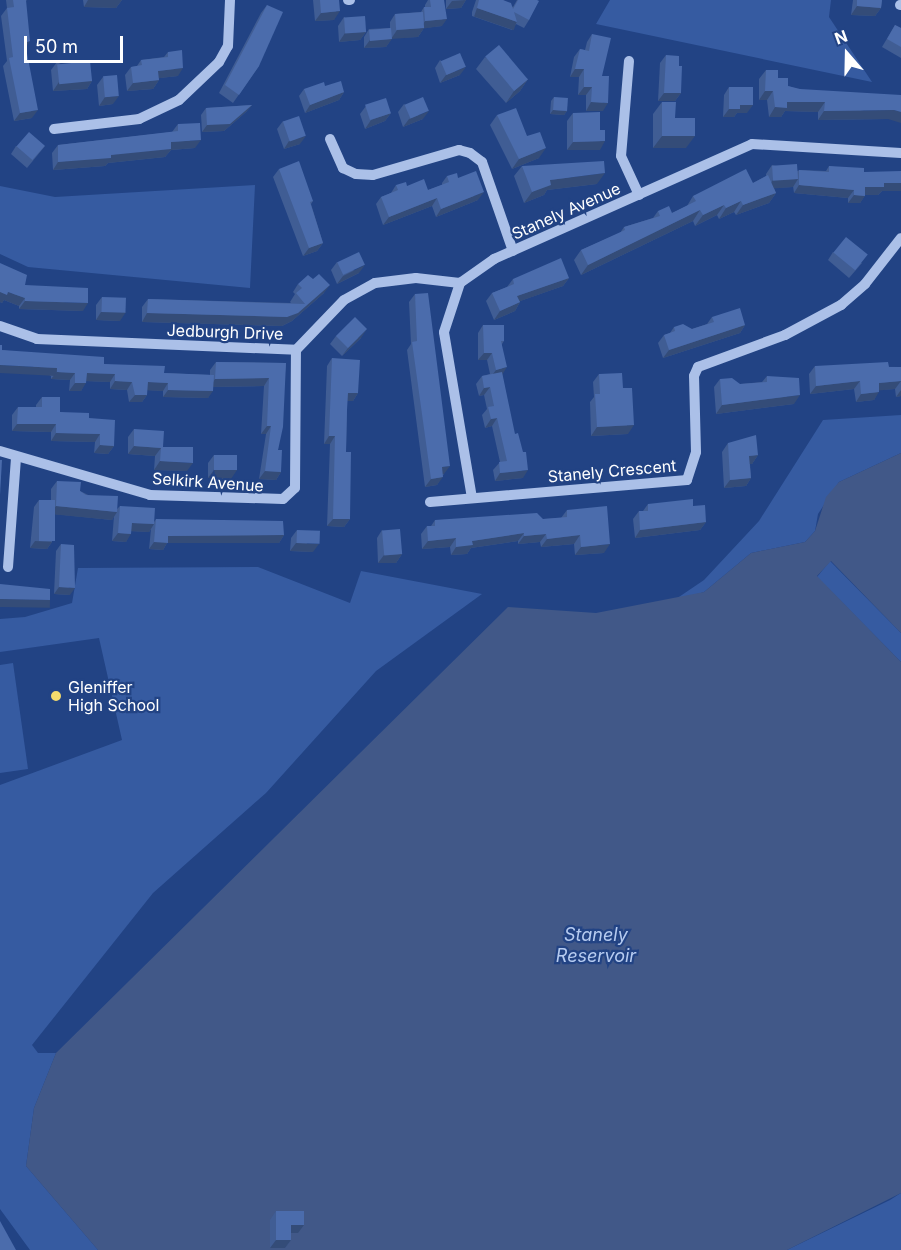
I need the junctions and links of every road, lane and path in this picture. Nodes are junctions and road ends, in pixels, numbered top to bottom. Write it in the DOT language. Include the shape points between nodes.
graph roads {
  1 [pos="230,0"];
  2 [pos="629,61"];
  3 [pos="54,129"];
  4 [pos="330,139"];
  5 [pos="901,153"];
  6 [pos="639,195"];
  7 [pos="901,238"];
  8 [pos="513,251"];
  9 [pos="460,283"];
  10 [pos="0,326"];
  11 [pos="297,350"];
  12 [pos="0,451"];
  13 [pos="16,457"];
  14 [pos="472,498"];
  15 [pos="430,502"];
  16 [pos="8,567"];
  1 -- 3 [label="street" via="228,46 219,62 179,100 139,119"];
  2 -- 6 [label="street" via="621,156"];
  4 -- 8 [label="street" via="343,168 356,174 373,175 459,150 470,153 482,162"];
  5 -- 6 [label="street, Stanely Avenue" via="752,144"];
  6 -- 8 [label="street, Stanely Avenue"];
  7 -- 14 [label="street, Stanely Crescent" via="865,284 841,305 785,335 698,367 694,376 696,452 687,480"];
  8 -- 9 [label="street, Stanely Avenue"];
  9 -- 11 [label="street, Jedburgh Drive" via="416,278 375,283 344,300"];
  9 -- 14 [label="street" via="444,332"];
  10 -- 11 [label="street, Jedburgh Drive" via="37,339"];
  11 -- 13 [label="street, Selkirk Avenue" via="295,488 283,500 150,495"];
  12 -- 13 [label="street, Selkirk Avenue"];
  13 -- 16 [label="street"];
  14 -- 15 [label="street, Stanely Crescent"];
}
